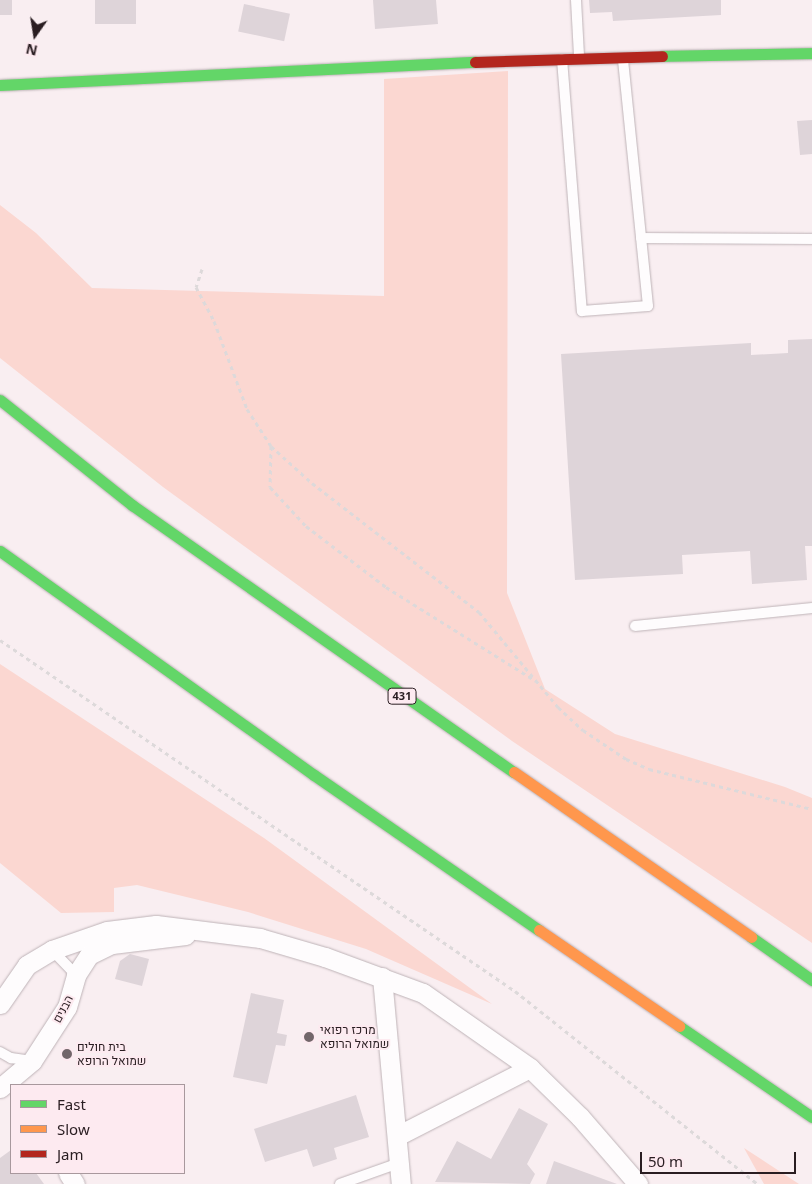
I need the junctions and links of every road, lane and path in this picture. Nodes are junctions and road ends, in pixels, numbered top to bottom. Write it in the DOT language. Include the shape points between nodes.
graph roads {
  1 [pos="576,0"];
  2 [pos="812,53"];
  3 [pos="622,56"];
  4 [pos="562,58"];
  5 [pos="579,58"];
  6 [pos="0,85"];
  7 [pos="641,238"];
  8 [pos="812,239"];
  9 [pos="202,269"];
  10 [pos="0,400"];
  11 [pos="271,446"];
  12 [pos="0,551"];
  13 [pos="812,608"];
  14 [pos="635,626"];
  15 [pos="0,640"];
  16 [pos="538,683"];
  17 [pos="812,810"];
  18 [pos="126,935"];
  19 [pos="52,950"];
  20 [pos="76,975"];
  21 [pos="382,977"];
  22 [pos="812,980"];
  23 [pos="0,1004"];
  24 [pos="0,1052"];
  25 [pos="32,1061"];
  26 [pos="530,1068"];
  27 [pos="7,1086"];
  28 [pos="812,1117"];
  29 [pos="397,1136"];
  30 [pos="399,1163"];
  31 [pos="340,1184"];
  32 [pos="401,1184"];
  33 [pos="638,1184"];
  34 [pos="758,1184"];
  1 -- 5 [label="lane"];
  2 -- 3 [label="main road"];
  3 -- 5 [label="main road"];
  3 -- 7 [label="lane"];
  4 -- 5 [label="main road"];
  4 -- 6 [label="main road"];
  4 -- 7 [label="lane" via="582,311 648,306"];
  7 -- 8 [label="lane"];
  9 -- 11 [label="path" via="196,286 214,322 247,410"];
  10 -- 22 [label="main road, 431" via="132,505"];
  11 -- 16 [label="path" via="312,483 479,612"];
  11 -- 16 [label="path" via="270,487 306,526 386,587"];
  12 -- 28 [label="main road" via="314,775"];
  13 -- 14 [label="lane"];
  15 -- 34 [label="path" via="515,991"];
  16 -- 17 [label="path" via="583,730 626,759 649,768"];
  18 -- 19 [label="street"];
  18 -- 20 [label="street, הבנים" via="88,955"];
  18 -- 21 [label="street" via="156,925 260,938"];
  19 -- 20 [label="lane"];
  19 -- 23 [label="street" via="27,965"];
  20 -- 25 [label="street, הבנים" via="67,1007"];
  21 -- 26 [label="street" via="423,992"];
  21 -- 29 [label="street"];
  24 -- 25 [label="lane" via="10,1058"];
  25 -- 27 [label="street, הבנים"];
  26 -- 29 [label="street"];
  26 -- 33 [label="street" via="580,1117"];
  29 -- 30 [label="street"];
  30 -- 31 [label="lane"];
  30 -- 32 [label="street"];
}
